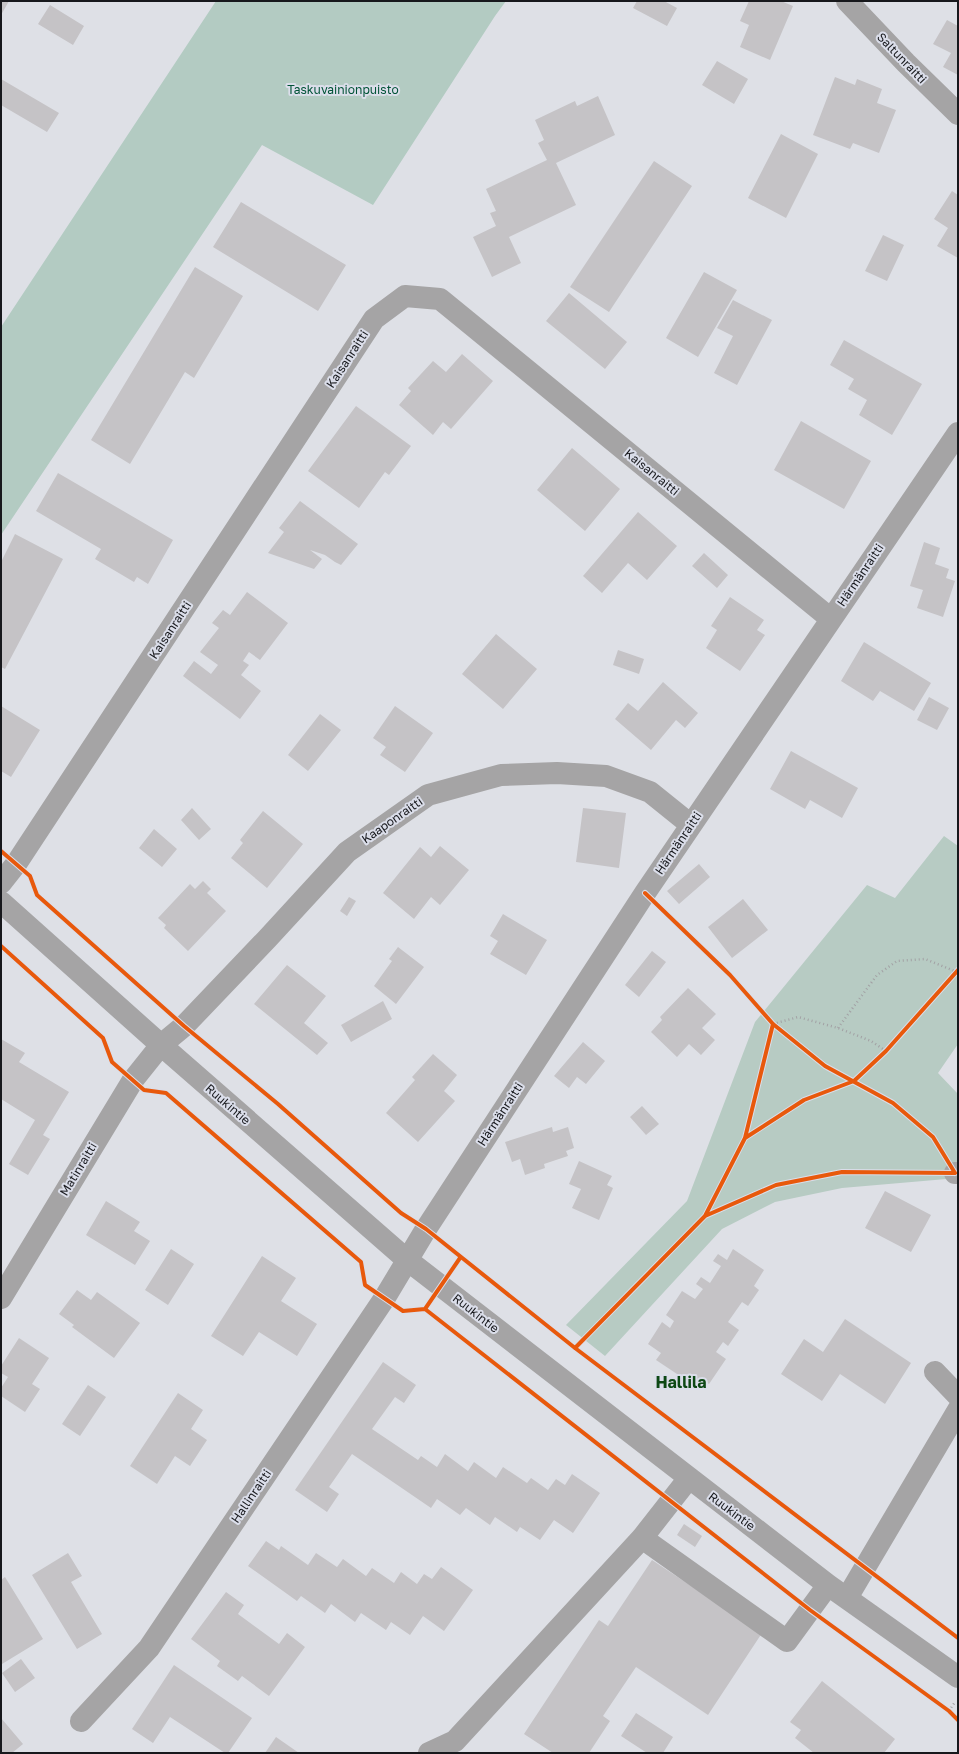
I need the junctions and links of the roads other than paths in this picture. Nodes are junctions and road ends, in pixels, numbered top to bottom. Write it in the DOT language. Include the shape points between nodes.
graph roads {
  1 [pos="847,1"];
  2 [pos="958,114"];
  3 [pos="958,433"];
  4 [pos="831,619"];
  5 [pos="691,825"];
  6 [pos="1,882"];
  7 [pos="1,902"];
  8 [pos="161,1046"];
  9 [pos="406,1259"];
  10 [pos="1,1298"];
  11 [pos="935,1372"];
  12 [pos="958,1396"];
  13 [pos="958,1410"];
  14 [pos="689,1478"];
  15 [pos="642,1538"];
  16 [pos="828,1585"];
  17 [pos="847,1598"];
  18 [pos="958,1677"];
  19 [pos="81,1721"];
  20 [pos="429,1753"];
  1 -- 2 [label="street, Saltunraitti"];
  3 -- 4 [label="street, Härmänraitti"];
  4 -- 5 [label="street, Härmänraitti"];
  4 -- 6 [label="street, Kaisanraitti" via="440,299 405,296 374,319 21,857"];
  5 -- 8 [label="street, Kaaponraitti" via="650,792 606,776 557,773 501,775 428,795 347,852 184,1026"];
  5 -- 9 [label="street, Härmänraitti"];
  7 -- 8 [label="street, Ruukintie"];
  8 -- 9 [label="street, Ruukintie"];
  8 -- 10 [label="street, Matinraitti" via="133,1080"];
  9 -- 14 [label="street, Ruukintie"];
  9 -- 19 [label="street, Hallinraitti" via="384,1299 149,1648"];
  11 -- 12 [label="street"];
  13 -- 17 [label="street"];
  14 -- 15 [label="street"];
  14 -- 16 [label="street, Ruukintie"];
  15 -- 16 [label="street" via="787,1641"];
  15 -- 20 [label="street" via="455,1741"];
  16 -- 17 [label="street, Ruukintie"];
  17 -- 18 [label="street, Ruukintie"];
}
